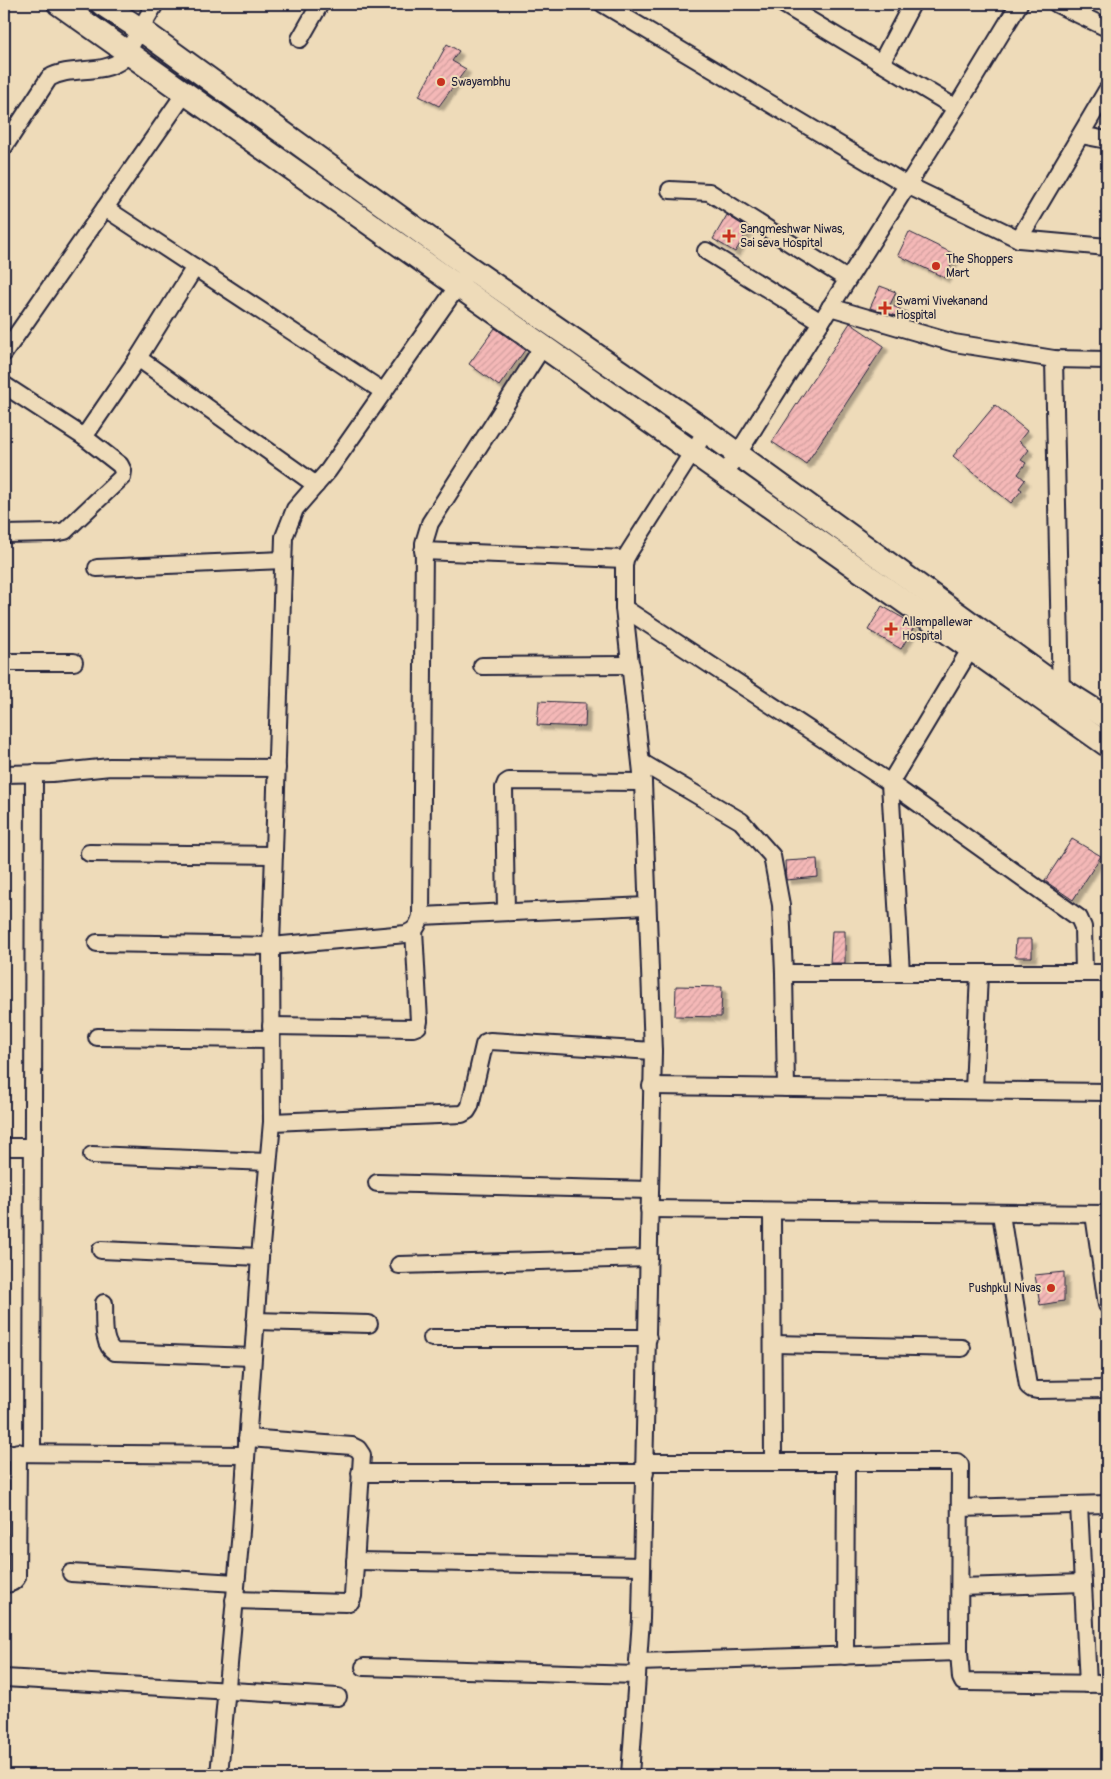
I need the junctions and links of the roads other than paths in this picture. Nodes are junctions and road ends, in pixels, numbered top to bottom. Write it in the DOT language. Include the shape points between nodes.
graph roads {
  1 [pos="59,4"];
  2 [pos="102,4"];
  3 [pos="155,4"];
  4 [pos="320,4"];
  5 [pos="603,4"];
  6 [pos="783,4"];
  7 [pos="912,4"];
  8 [pos="1019,4"];
  9 [pos="1057,4"];
  10 [pos="1107,28"];
  11 [pos="140,29"];
  12 [pos="300,39"];
  13 [pos="127,52"];
  14 [pos="881,63"];
  15 [pos="1107,90"];
  16 [pos="185,93"];
  17 [pos="956,108"];
  18 [pos="1081,135"];
  19 [pos="1107,140"];
  20 [pos="4,147"];
  21 [pos="907,185"];
  22 [pos="670,190"];
  23 [pos="105,208"];
  24 [pos="1019,239"];
  25 [pos="1107,248"];
  26 [pos="706,251"];
  27 [pos="195,267"];
  28 [pos="464,277"];
  29 [pos="848,279"];
  30 [pos="830,308"];
  31 [pos="821,322"];
  32 [pos="543,346"];
  33 [pos="4,353"];
  34 [pos="138,358"];
  35 [pos="1054,359"];
  36 [pos="1107,360"];
  37 [pos="4,385"];
  38 [pos="384,392"];
  39 [pos="706,431"];
  40 [pos="84,437"];
  41 [pos="693,453"];
  42 [pos="737,454"];
  43 [pos="725,474"];
  44 [pos="316,485"];
  45 [pos="4,534"];
  46 [pos="423,551"];
  47 [pos="625,559"];
  48 [pos="283,560"];
  49 [pos="97,568"];
  50 [pos="624,608"];
  51 [pos="971,648"];
  52 [pos="4,662"];
  53 [pos="74,662"];
  54 [pos="631,665"];
  55 [pos="482,666"];
  56 [pos="1061,689"];
  57 [pos="1060,712"];
  58 [pos="1107,718"];
  59 [pos="1107,744"];
  60 [pos="641,762"];
  61 [pos="277,768"];
  62 [pos="34,773"];
  63 [pos="4,774"];
  64 [pos="643,782"];
  65 [pos="890,784"];
  66 [pos="89,853"];
  67 [pos="274,855"];
  68 [pos="648,906"];
  69 [pos="506,912"];
  70 [pos="418,923"];
  71 [pos="97,944"];
  72 [pos="271,946"];
  73 [pos="784,973"];
  74 [pos="901,973"];
  75 [pos="979,973"];
  76 [pos="1084,973"];
  77 [pos="1107,973"];
  78 [pos="271,1032"];
  79 [pos="97,1037"];
  80 [pos="653,1050"];
  81 [pos="651,1086"];
  82 [pos="786,1088"];
  83 [pos="974,1090"];
  84 [pos="1107,1092"];
  85 [pos="272,1122"];
  86 [pos="4,1147"];
  87 [pos="32,1147"];
  88 [pos="92,1155"];
  89 [pos="267,1162"];
  90 [pos="377,1183"];
  91 [pos="650,1190"];
  92 [pos="649,1209"];
  93 [pos="772,1210"];
  94 [pos="1001,1214"];
  95 [pos="1101,1214"];
  96 [pos="101,1250"];
  97 [pos="260,1257"];
  98 [pos="649,1258"];
  99 [pos="400,1264"];
  100 [pos="104,1303"];
  101 [pos="1107,1305"];
  102 [pos="255,1321"];
  103 [pos="369,1324"];
  104 [pos="432,1338"];
  105 [pos="648,1338"];
  106 [pos="773,1344"];
  107 [pos="962,1348"];
  108 [pos="252,1357"];
  109 [pos="1107,1389"];
  110 [pos="247,1438"];
  111 [pos="18,1452"];
  112 [pos="246,1455"];
  113 [pos="773,1462"];
  114 [pos="846,1462"];
  115 [pos="645,1467"];
  116 [pos="360,1473"];
  117 [pos="1107,1504"];
  118 [pos="1079,1505"];
  119 [pos="960,1508"];
  120 [pos="355,1561"];
  121 [pos="642,1566"];
  122 [pos="71,1574"];
  123 [pos="236,1583"];
  124 [pos="1083,1583"];
  125 [pos="4,1584"];
  126 [pos="960,1587"];
  127 [pos="234,1600"];
  128 [pos="960,1652"];
  129 [pos="845,1656"];
  130 [pos="364,1667"];
  131 [pos="638,1668"];
  132 [pos="4,1678"];
  133 [pos="1088,1684"];
  134 [pos="1107,1684"];
  135 [pos="226,1690"];
  136 [pos="338,1697"];
  137 [pos="219,1775"];
  138 [pos="630,1775"];
  1 -- 13 [label="main road"];
  2 -- 11 [label="main road"];
  3 -- 11 [label="street"];
  4 -- 12 [label="street"];
  5 -- 21 [label="street"];
  6 -- 14 [label="street"];
  7 -- 14 [label="street"];
  8 -- 17 [label="street"];
  9 -- 10 [label="street"];
  11 -- 13 [label="street"];
  11 -- 28 [label="main road"];
  13 -- 16 [label="main road"];
  13 -- 20 [label="street" via="123,59 109,67 61,73 49,78"];
  14 -- 17 [label="street"];
  15 -- 18 [label="street"];
  16 -- 23 [label="street"];
  16 -- 28 [label="main road"];
  17 -- 21 [label="street"];
  18 -- 19 [label="street"];
  18 -- 24 [label="street"];
  21 -- 24 [label="street"];
  21 -- 29 [label="street"];
  22 -- 29 [label="street" via="709,192"];
  23 -- 27 [label="street"];
  23 -- 33 [label="street"];
  24 -- 25 [label="street"];
  26 -- 31 [label="street"];
  27 -- 34 [label="street"];
  27 -- 38 [label="street"];
  28 -- 32 [label="main road"];
  28 -- 38 [label="street"];
  28 -- 39 [label="main road"];
  29 -- 30 [label="street"];
  30 -- 31 [label="street"];
  30 -- 35 [label="street" via="954,343"];
  31 -- 42 [label="street"];
  32 -- 41 [label="main road"];
  32 -- 46 [label="street" via="430,523"];
  34 -- 40 [label="street"];
  34 -- 44 [label="street"];
  35 -- 36 [label="street"];
  35 -- 56 [label="street"];
  37 -- 40 [label="street"];
  38 -- 44 [label="street"];
  39 -- 41 [label="street"];
  39 -- 42 [label="main road"];
  40 -- 45 [label="street" via="120,465 122,477 65,531"];
  41 -- 43 [label="main road"];
  41 -- 47 [label="street"];
  42 -- 43 [label="street"];
  42 -- 56 [label="main road"];
  43 -- 51 [label="main road"];
  44 -- 48 [label="street" via="295,509 284,537"];
  46 -- 47 [label="street"];
  46 -- 70 [label="street"];
  47 -- 50 [label="street"];
  48 -- 49 [label="street"];
  48 -- 61 [label="street"];
  50 -- 54 [label="street"];
  50 -- 65 [label="street"];
  51 -- 57 [label="main road"];
  51 -- 65 [label="street"];
  52 -- 53 [label="street"];
  54 -- 55 [label="street"];
  54 -- 60 [label="street"];
  56 -- 57 [label="street"];
  56 -- 58 [label="main road"];
  57 -- 59 [label="main road"];
  60 -- 64 [label="street"];
  60 -- 73 [label="street" via="741,821 772,856 781,905"];
  61 -- 62 [label="street" via="110,767"];
  61 -- 67 [label="street"];
  62 -- 63 [label="street"];
  62 -- 87 [label="street"];
  64 -- 68 [label="street"];
  64 -- 69 [label="street" via="509,781 504,788"];
  65 -- 74 [label="street"];
  65 -- 76 [label="street" via="1079,918 1083,927"];
  66 -- 67 [label="street"];
  67 -- 72 [label="street"];
  68 -- 69 [label="street"];
  68 -- 80 [label="street"];
  69 -- 70 [label="street"];
  70 -- 72 [label="street" via="406,934"];
  70 -- 78 [label="street" via="418,1026"];
  71 -- 72 [label="street"];
  72 -- 78 [label="street"];
  73 -- 74 [label="street"];
  73 -- 82 [label="street"];
  74 -- 75 [label="street"];
  75 -- 76 [label="street"];
  75 -- 83 [label="street"];
  76 -- 77 [label="street"];
  78 -- 79 [label="street"];
  78 -- 85 [label="street"];
  80 -- 81 [label="street"];
  80 -- 85 [label="street" via="490,1041 484,1045 470,1106 462,1114"];
  81 -- 82 [label="street"];
  81 -- 91 [label="street"];
  82 -- 83 [label="street"];
  83 -- 84 [label="street"];
  85 -- 89 [label="street"];
  86 -- 87 [label="street"];
  87 -- 111 [label="street"];
  88 -- 89 [label="street"];
  89 -- 97 [label="street"];
  90 -- 91 [label="street"];
  91 -- 92 [label="street"];
  92 -- 93 [label="street"];
  92 -- 98 [label="street"];
  93 -- 94 [label="street"];
  93 -- 106 [label="street"];
  94 -- 95 [label="street"];
  94 -- 109 [label="street" via="1028,1386 1037,1390"];
  95 -- 101 [label="street"];
  96 -- 97 [label="street"];
  97 -- 102 [label="street"];
  98 -- 99 [label="street"];
  98 -- 105 [label="street"];
  100 -- 108 [label="street" via="106,1342 115,1352"];
  102 -- 103 [label="street"];
  102 -- 108 [label="street"];
  104 -- 105 [label="street"];
  105 -- 115 [label="street"];
  106 -- 107 [label="street"];
  106 -- 113 [label="street"];
  108 -- 110 [label="street"];
  110 -- 112 [label="street"];
  110 -- 116 [label="street" via="352,1446 362,1455"];
  111 -- 112 [label="street"];
  111 -- 125 [label="street" via="17,1577 14,1582"];
  112 -- 123 [label="street"];
  113 -- 114 [label="street"];
  113 -- 115 [label="street"];
  114 -- 119 [label="street" via="957,1462 960,1465"];
  114 -- 129 [label="street"];
  115 -- 116 [label="street"];
  115 -- 121 [label="street"];
  116 -- 120 [label="street"];
  117 -- 118 [label="street"];
  118 -- 119 [label="street"];
  118 -- 124 [label="street"];
  119 -- 126 [label="street"];
  120 -- 121 [label="street"];
  120 -- 127 [label="street" via="353,1596 346,1604"];
  121 -- 131 [label="street"];
  122 -- 123 [label="street"];
  123 -- 127 [label="street"];
  124 -- 126 [label="street"];
  124 -- 133 [label="street"];
  126 -- 128 [label="street"];
  127 -- 135 [label="street"];
  128 -- 129 [label="street"];
  128 -- 133 [label="street" via="961,1678 966,1683"];
  129 -- 131 [label="street"];
  130 -- 131 [label="street"];
  131 -- 138 [label="street"];
  132 -- 135 [label="street"];
  133 -- 134 [label="street"];
  135 -- 136 [label="street"];
  135 -- 137 [label="street"];
}
